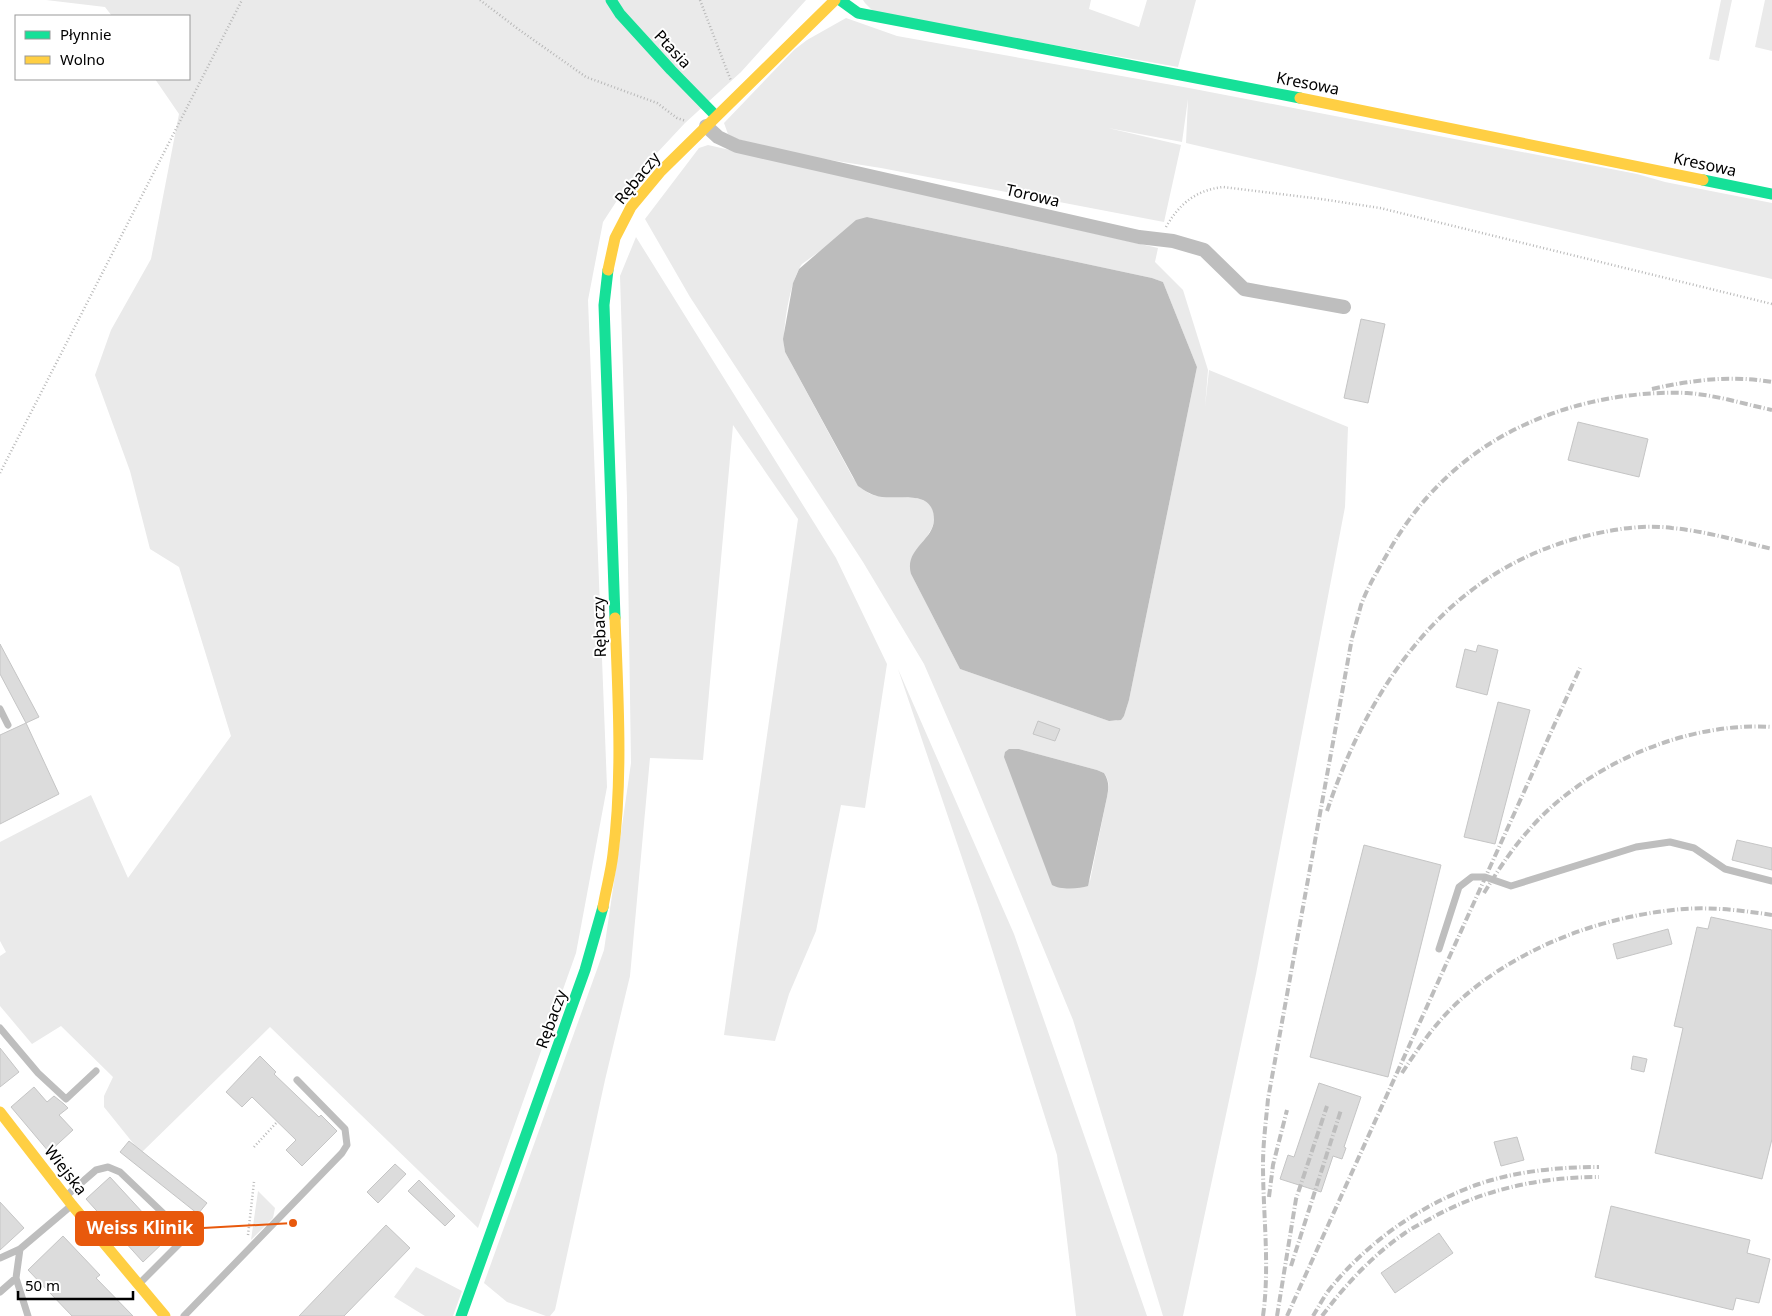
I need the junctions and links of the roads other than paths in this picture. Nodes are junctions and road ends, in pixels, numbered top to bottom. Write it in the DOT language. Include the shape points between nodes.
graph roads {
  1 [pos="611,0"];
  2 [pos="835,0"];
  3 [pos="840,0"];
  4 [pos="711,121"];
  5 [pos="1772,194"];
  6 [pos="1344,306"];
  7 [pos="0,708"];
  8 [pos="8,725"];
  9 [pos="1772,881"];
  10 [pos="1439,950"];
  11 [pos="0,1028"];
  12 [pos="96,1071"];
  13 [pos="297,1080"];
  14 [pos="0,1112"];
  15 [pos="69,1201"];
  16 [pos="20,1249"];
  17 [pos="0,1258"];
  18 [pos="16,1278"];
  19 [pos="139,1285"];
  20 [pos="0,1292"];
  21 [pos="464,1314"];
  22 [pos="28,1316"];
  23 [pos="165,1316"];
  24 [pos="184,1316"];
  1 -- 4 [label="street, Ptasia"];
  2 -- 4 [label="street, Rębaczy"];
  3 -- 5 [label="street, Kresowa" via="858,13 1353,108"];
  4 -- 6 [label="street, Torowa" via="718,137 737,146 1138,237 1173,241 1204,250 1244,289"];
  4 -- 21 [label="street, Rębaczy" via="630,207 616,238 608,270 604,304 619,714 613,854 603,907 585,970"];
  7 -- 8 [label="lane"];
  9 -- 10 [label="lane" via="1725,869 1694,848 1670,842 1636,846 1511,886 1485,877 1472,877 1459,887"];
  11 -- 12 [label="lane" via="38,1073 66,1099"];
  13 -- 24 [label="lane" via="345,1129 347,1145"];
  14 -- 15 [label="street, Wiejska"];
  15 -- 16 [label="lane"];
  15 -- 19 [label="street, Wiejska"];
  15 -- 19 [label="lane" via="96,1170 108,1167 120,1172 187,1236"];
  16 -- 17 [label="lane"];
  16 -- 18 [label="lane"];
  18 -- 20 [label="lane"];
  18 -- 22 [label="lane"];
  19 -- 23 [label="street, Wiejska"];
}
